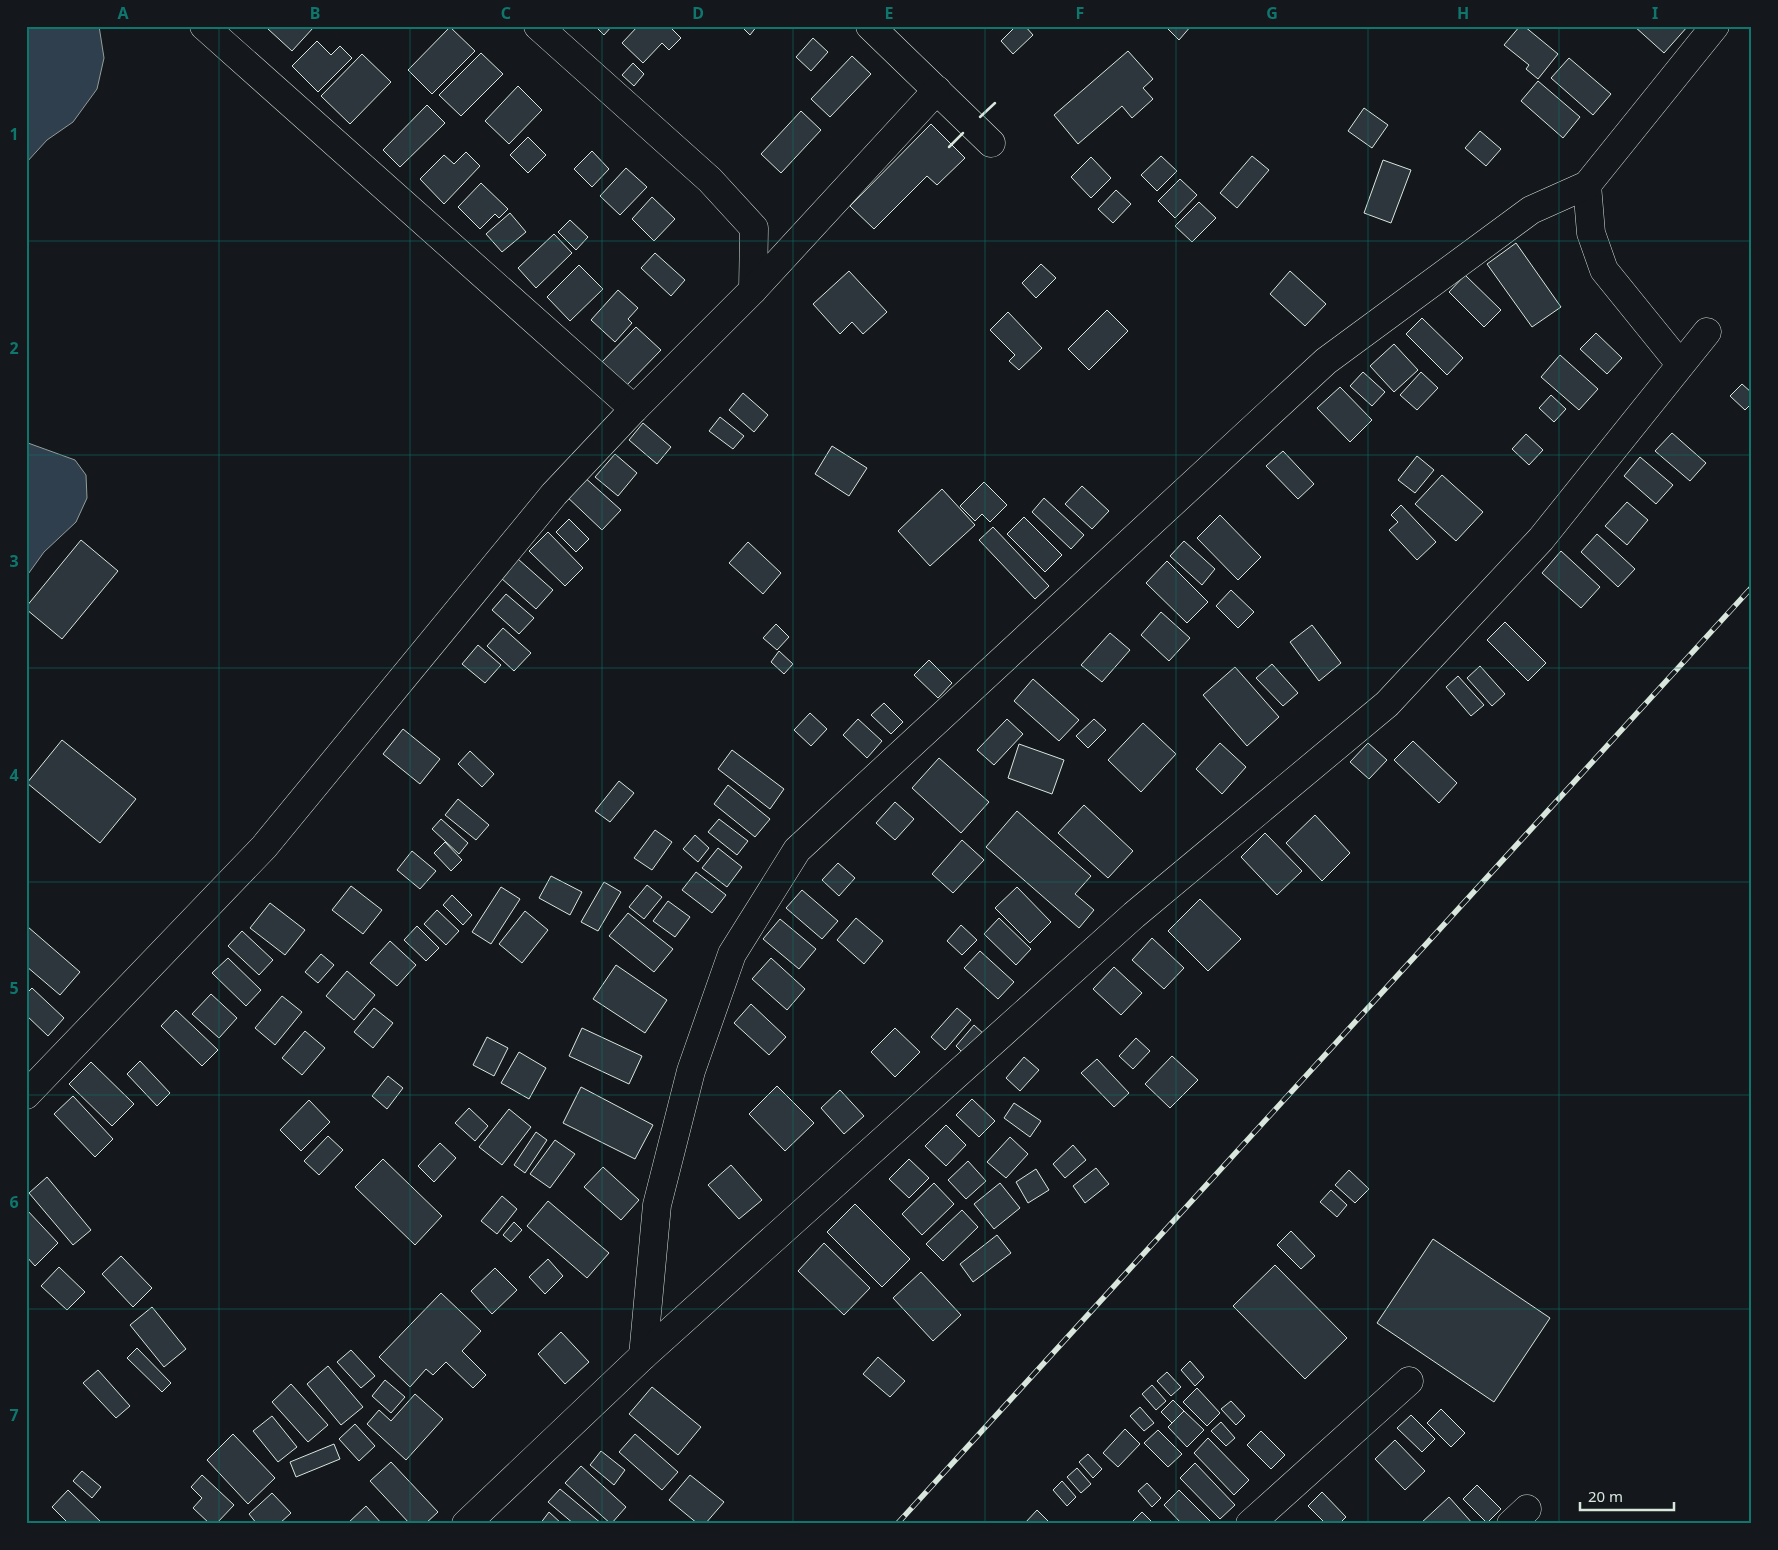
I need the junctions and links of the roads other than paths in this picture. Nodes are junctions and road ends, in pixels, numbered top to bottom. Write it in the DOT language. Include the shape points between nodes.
graph roads {
  1 [pos="204,26"];
  2 [pos="538,26"];
  3 [pos="870,26"];
  4 [pos="1715,26"];
  5 [pos="937,90"];
  6 [pos="991,143"];
  7 [pos="1588,185"];
  8 [pos="753,290"];
  9 [pos="1707,332"];
  10 [pos="1680,364"];
  11 [pos="634,409"];
  12 [pos="26,1095"];
  13 [pos="643,1356"];
  14 [pos="1409,1382"];
  15 [pos="466,1524"];
  16 [pos="1250,1524"];
  1 -- 11 [label="street"];
  2 -- 8 [label="street" via="710,180 754,228"];
  3 -- 5 [label="street"];
  4 -- 7 [label="street"];
  5 -- 6 [label="street"];
  5 -- 8 [label="street"];
  7 -- 10 [label="street" via="1591,233 1604,270"];
  7 -- 13 [label="street" via="1531,210 1326,361 797,850 732,954 691,1071 657,1206"];
  8 -- 11 [label="street"];
  9 -- 10 [label="street"];
  10 -- 13 [label="street" via="1541,539 1387,704 1134,915"];
  11 -- 12 [label="street" via="554,494 264,847"];
  13 -- 15 [label="street"];
  14 -- 16 [label="street"];
}
